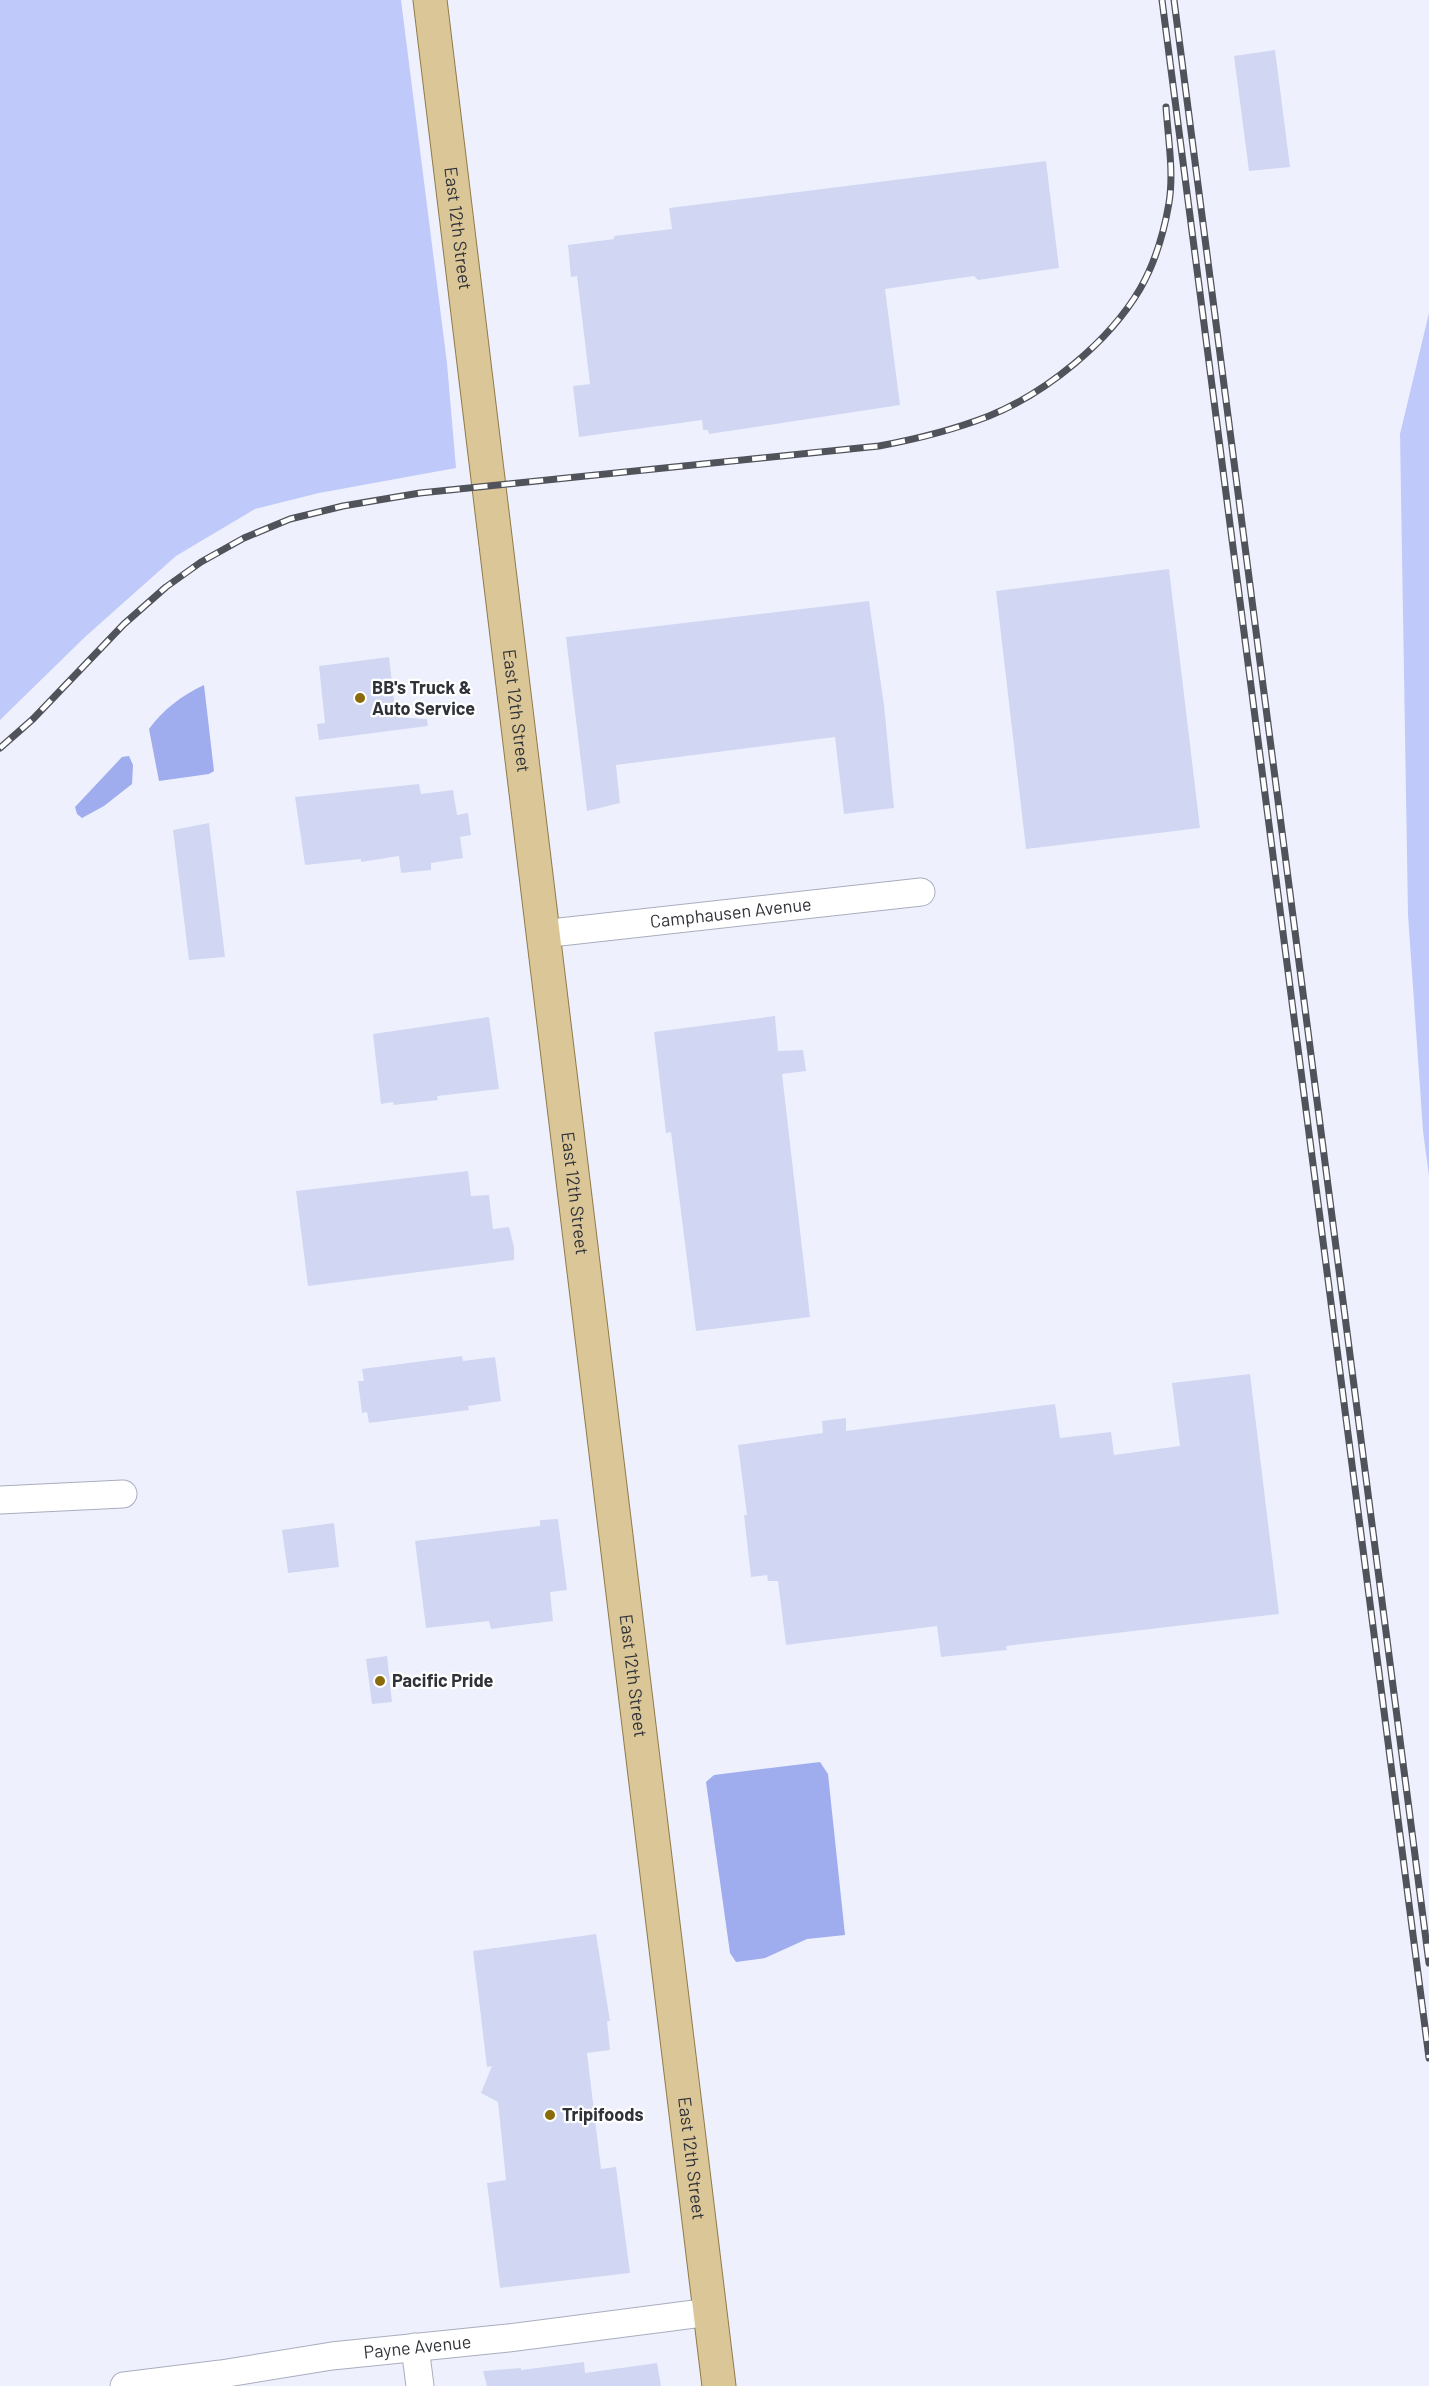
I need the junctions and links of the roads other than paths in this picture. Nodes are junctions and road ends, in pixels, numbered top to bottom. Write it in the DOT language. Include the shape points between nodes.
graph roads {
  1 [pos="429,0"];
  2 [pos="921,892"];
  3 [pos="543,934"];
  4 [pos="123,1494"];
  5 [pos="0,1500"];
  6 [pos="710,2312"];
  7 [pos="415,2347"];
  8 [pos="163,2384"];
  9 [pos="124,2386"];
  10 [pos="420,2386"];
  11 [pos="719,2386"];
  1 -- 3 [label="main road, East 12th Street"];
  2 -- 3 [label="street, Camphausen Avenue"];
  3 -- 6 [label="main road, East 12th Street"];
  4 -- 5 [label="street"];
  6 -- 7 [label="street, Payne Avenue"];
  6 -- 11 [label="main road, East 12th Street"];
  7 -- 8 [label="street, Payne Avenue" via="332,2356"];
  7 -- 10 [label="street"];
  8 -- 9 [label="street, Payne Avenue"];
}
